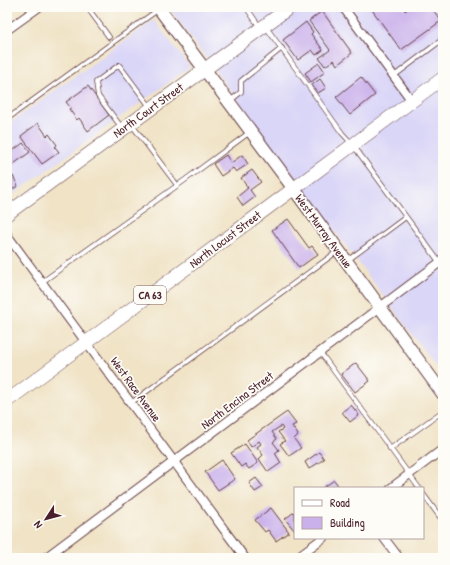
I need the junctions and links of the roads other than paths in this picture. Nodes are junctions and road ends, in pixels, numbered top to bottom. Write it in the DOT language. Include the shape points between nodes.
graph roads {
  1 [pos="39,7"];
  2 [pos="87,7"];
  3 [pos="246,7"];
  4 [pos="290,7"];
  5 [pos="343,7"];
  6 [pos="158,8"];
  7 [pos="263,26"];
  8 [pos="7,30"];
  9 [pos="109,37"];
  10 [pos="443,39"];
  11 [pos="282,48"];
  12 [pos="203,70"];
  13 [pos="394,76"];
  14 [pos="443,78"];
  15 [pos="412,101"];
  16 [pos="228,102"];
  17 [pos="151,108"];
  18 [pos="7,119"];
  19 [pos="127,126"];
  20 [pos="250,132"];
  21 [pos="353,145"];
  22 [pos="177,185"];
  23 [pos="294,189"];
  24 [pos="7,214"];
  25 [pos="406,217"];
  26 [pos="7,235"];
  27 [pos="338,250"];
  28 [pos="346,262"];
  29 [pos="442,263"];
  30 [pos="42,282"];
  31 [pos="380,307"];
  32 [pos="87,342"];
  33 [pos="320,352"];
  34 [pos="443,394"];
  35 [pos="7,401"];
  36 [pos="131,403"];
  37 [pos="443,411"];
  38 [pos="443,448"];
  39 [pos="390,450"];
  40 [pos="174,462"];
  41 [pos="409,475"];
  42 [pos="392,487"];
  43 [pos="418,487"];
  44 [pos="424,495"];
  45 [pos="443,521"];
  46 [pos="322,539"];
  47 [pos="385,539"];
  48 [pos="45,558"];
  49 [pos="245,558"];
  50 [pos="296,558"];
  51 [pos="399,558"];
  1 -- 8 [label="street"];
  2 -- 9 [label="lane"];
  3 -- 7 [label="lane"];
  4 -- 7 [label="main road, North Court Street"];
  5 -- 13 [label="street"];
  6 -- 12 [label="main road, West Murray Avenue"];
  6 -- 18 [label="lane"];
  7 -- 11 [label="lane"];
  7 -- 12 [label="main road, North Court Street"];
  10 -- 13 [label="lane"];
  11 -- 16 [label="lane" via="241,81 241,92"];
  11 -- 21 [label="lane"];
  12 -- 16 [label="main road, West Murray Avenue"];
  12 -- 17 [label="main road, North Court Street"];
  13 -- 15 [label="street"];
  14 -- 15 [label="main road, North Locust Street / CA 63"];
  15 -- 21 [label="main road, North Locust Street / CA 63"];
  16 -- 20 [label="main road, West Murray Avenue"];
  17 -- 19 [label="main road, North Court Street"];
  17 -- 19 [label="lane" via="119,65 96,82 98,96"];
  19 -- 22 [label="lane"];
  19 -- 24 [label="main road, North Court Street"];
  20 -- 22 [label="lane"];
  20 -- 23 [label="main road, West Murray Avenue"];
  21 -- 23 [label="main road, North Locust Street / CA 63"];
  21 -- 25 [label="lane"];
  22 -- 30 [label="lane"];
  23 -- 27 [label="main road, West Murray Avenue"];
  23 -- 32 [label="main road, North Locust Street / CA 63"];
  25 -- 28 [label="lane"];
  25 -- 29 [label="lane"];
  26 -- 30 [label="street, West Race Avenue"];
  27 -- 28 [label="main road, West Murray Avenue"];
  27 -- 36 [label="lane"];
  28 -- 31 [label="main road, West Murray Avenue"];
  29 -- 31 [label="street, North Encina Street"];
  30 -- 32 [label="street, West Race Avenue"];
  31 -- 33 [label="street, North Encina Street"];
  31 -- 34 [label="main road, West Murray Avenue"];
  32 -- 35 [label="main road, North Locust Street / CA 63"];
  32 -- 36 [label="street, West Race Avenue"];
  33 -- 39 [label="lane"];
  33 -- 40 [label="street, North Encina Street"];
  36 -- 40 [label="street, West Race Avenue"];
  37 -- 39 [label="lane"];
  38 -- 41 [label="street"];
  39 -- 41 [label="lane"];
  40 -- 48 [label="street, North Encina Street"];
  40 -- 49 [label="street, West Race Avenue"];
  41 -- 42 [label="street"];
  41 -- 43 [label="lane"];
  44 -- 45 [label="lane"];
  46 -- 50 [label="street"];
  47 -- 51 [label="street"];
}
